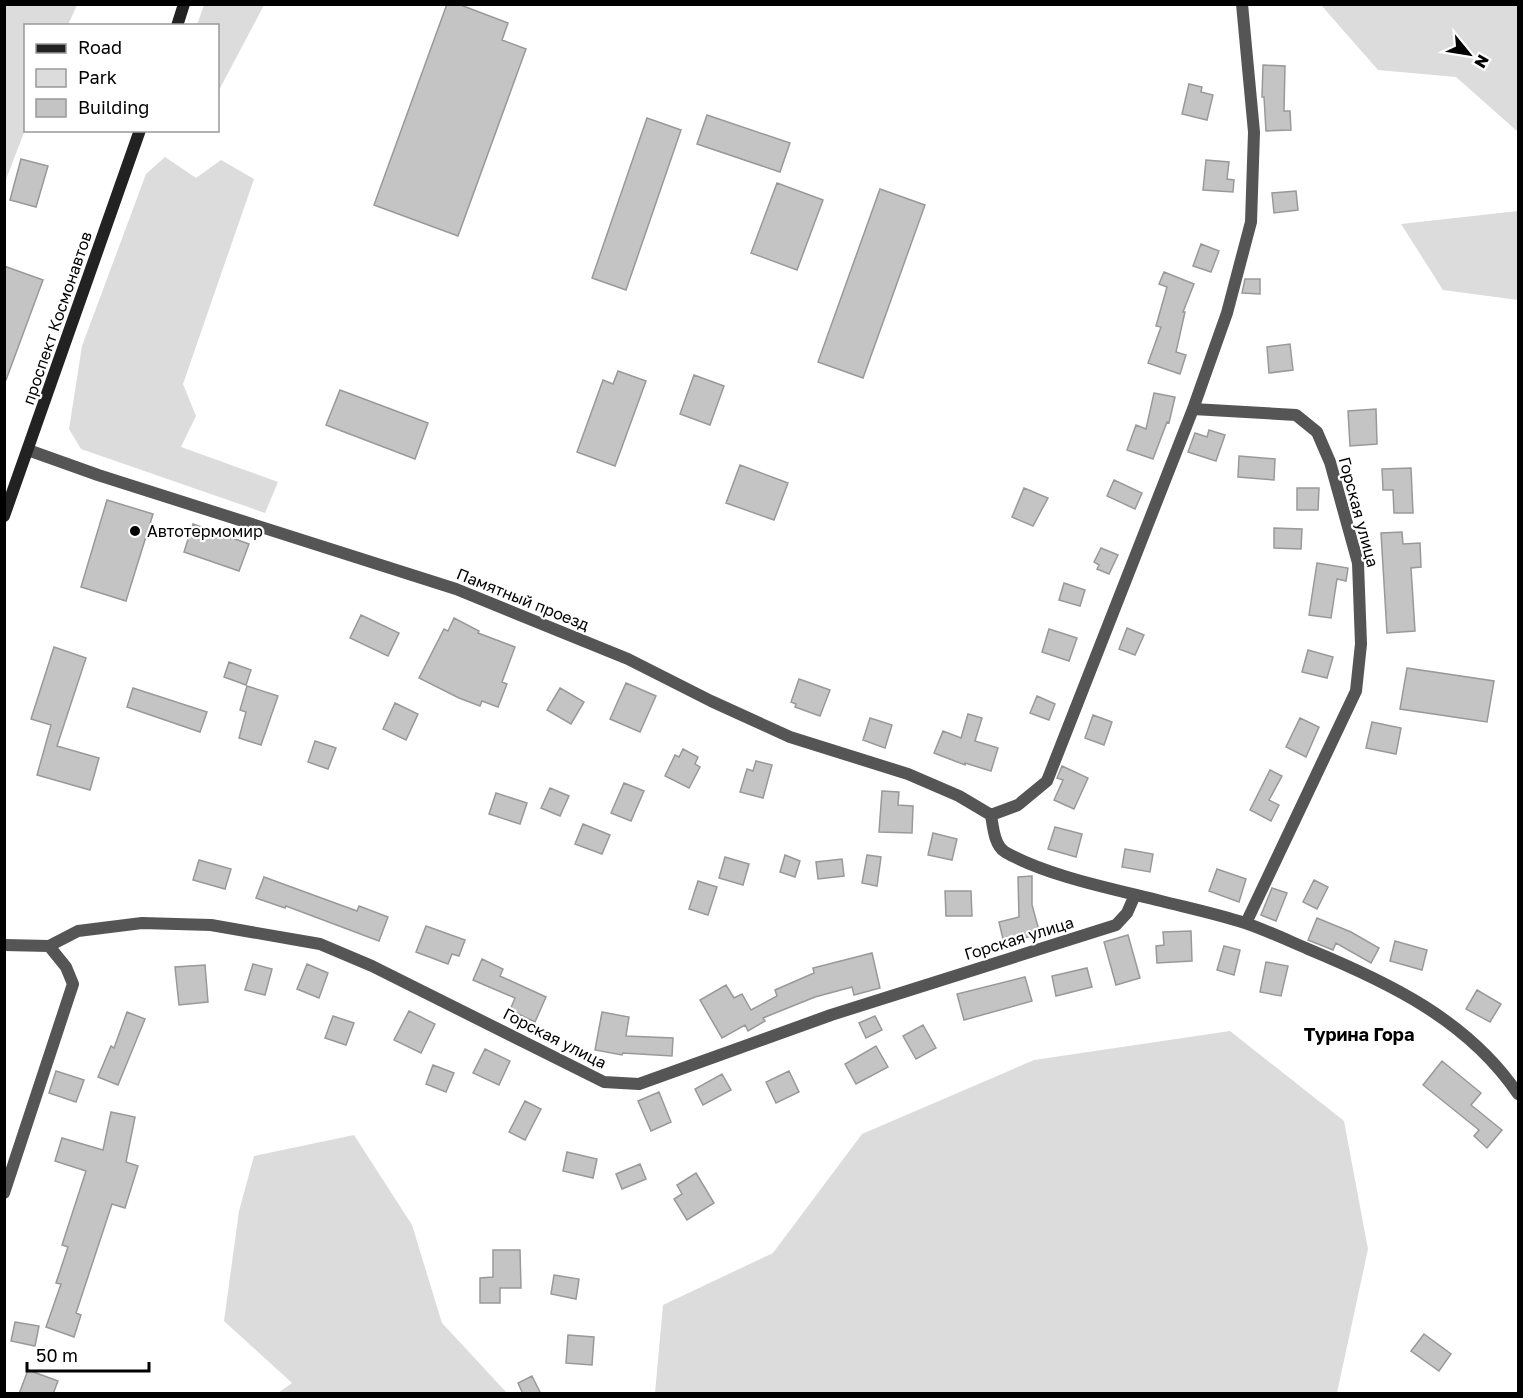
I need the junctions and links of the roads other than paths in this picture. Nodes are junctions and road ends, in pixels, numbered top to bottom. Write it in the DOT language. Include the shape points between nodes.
graph roads {
  1 [pos="184,4"];
  2 [pos="1242,4"];
  3 [pos="178,24"];
  4 [pos="139,132"];
  5 [pos="1193,409"];
  6 [pos="28,450"];
  7 [pos="4,516"];
  8 [pos="991,815"];
  9 [pos="1135,894"];
  10 [pos="1246,923"];
  11 [pos="4,945"];
  12 [pos="49,946"];
  13 [pos="1518,1094"];
  14 [pos="4,1192"];
  1 -- 3 [label="main road"];
  2 -- 5 [label="street" via="1254,132 1251,222 1227,313"];
  4 -- 6 [label="main road, проспект Космонавтов"];
  5 -- 8 [label="street" via="1047,781 1018,805"];
  5 -- 10 [label="street, Горская улица" via="1296,415 1317,432 1330,462 1358,563 1361,644 1356,691"];
  6 -- 7 [label="main road, проспект Космонавтов"];
  6 -- 8 [label="street, Памятный проезд" via="456,589 628,658 790,737 908,774"];
  8 -- 9 [label="street" via="1002,850 1041,869"];
  9 -- 10 [label="street"];
  9 -- 12 [label="street, Горская улица" via="1127,913 1116,925 831,1015 639,1084 604,1082 320,944 212,925 142,923 78,931"];
  10 -- 13 [label="street" via="1347,965 1443,1017 1469,1037"];
  11 -- 12 [label="street, Горская улица"];
  12 -- 14 [label="street" via="66,967 73,984"];
}
